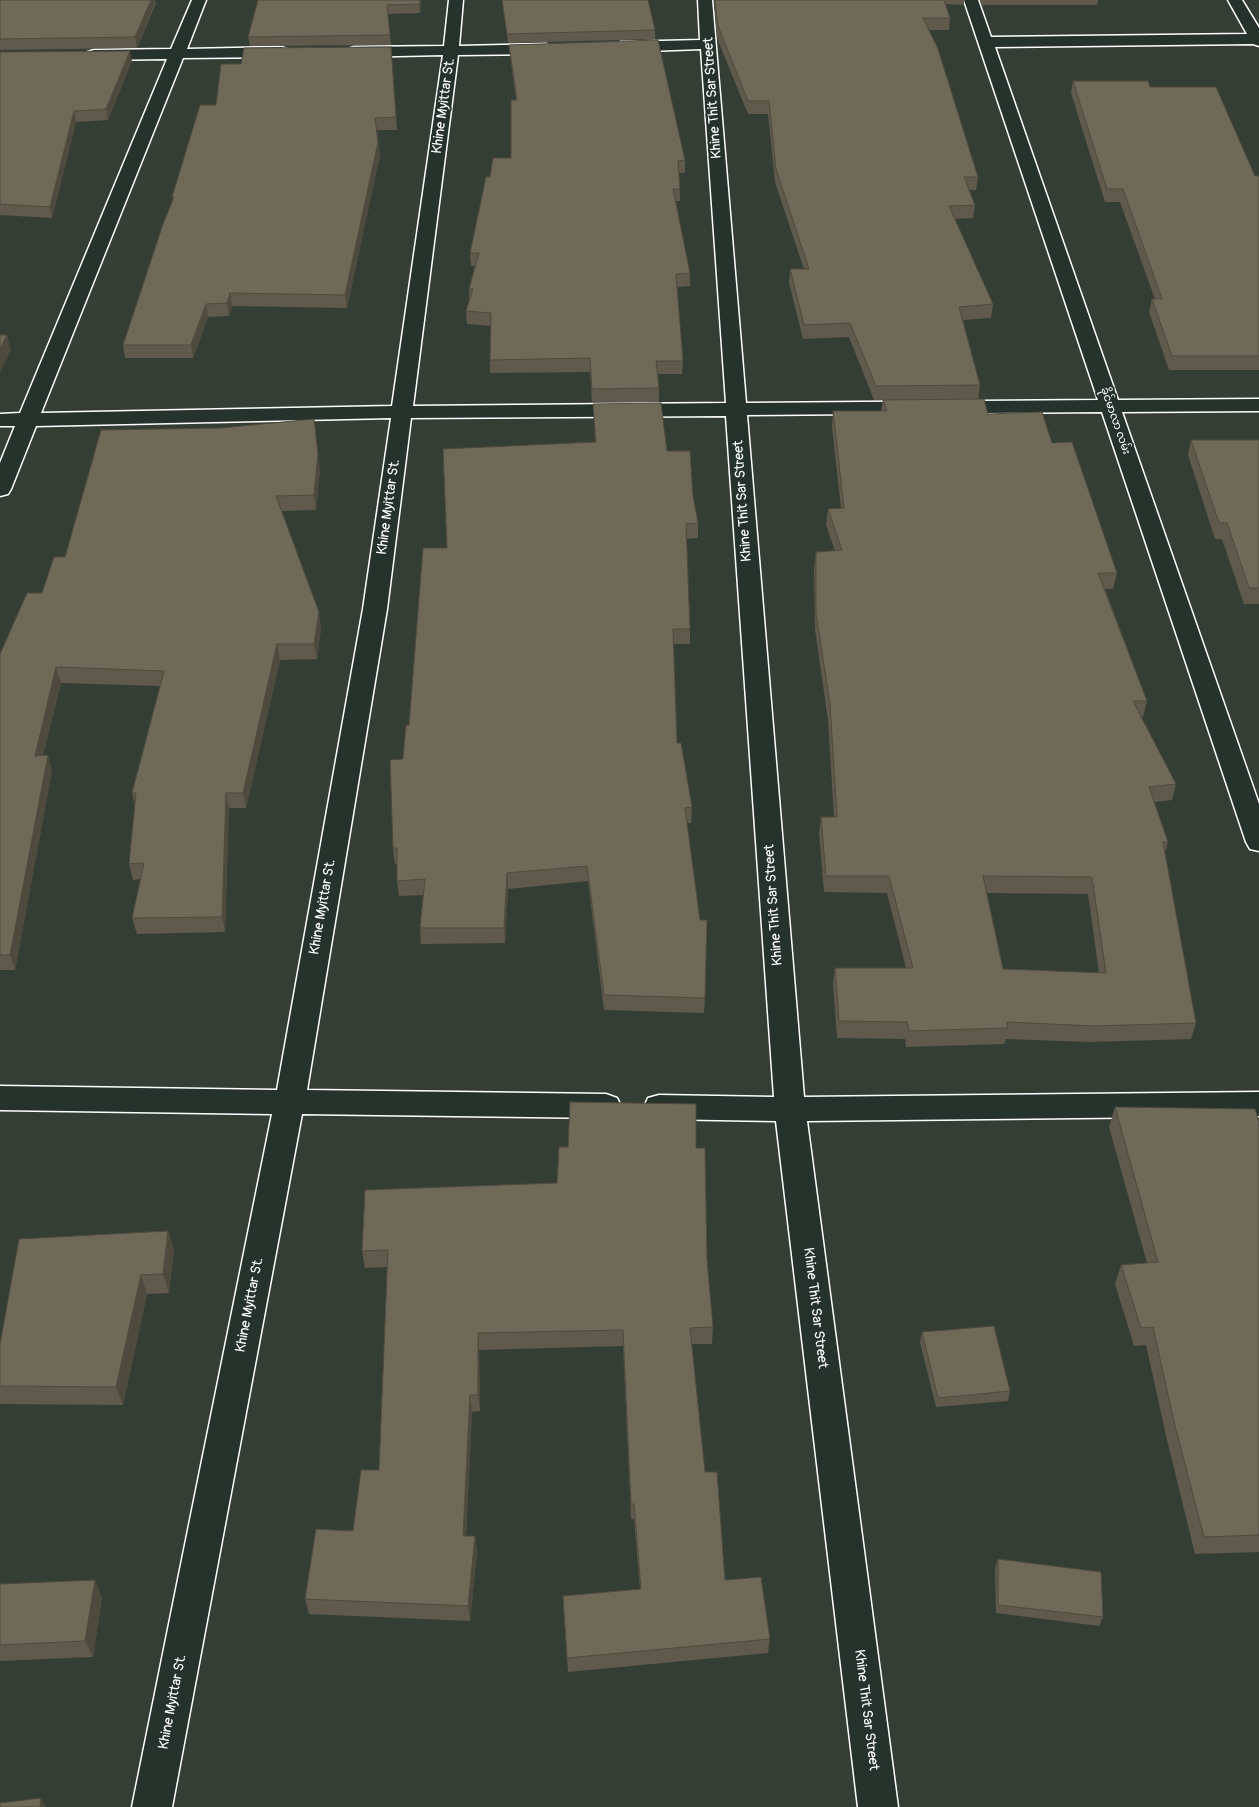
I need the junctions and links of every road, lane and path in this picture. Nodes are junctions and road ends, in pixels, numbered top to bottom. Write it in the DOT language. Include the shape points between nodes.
graph roads {
  1 [pos="200,0"];
  2 [pos="456,0"];
  3 [pos="705,0"];
  4 [pos="971,0"];
  5 [pos="1235,0"];
  6 [pos="1259,39"];
  7 [pos="986,42"];
  8 [pos="708,44"];
  9 [pos="610,47"];
  10 [pos="560,48"];
  11 [pos="451,51"];
  12 [pos="294,52"];
  13 [pos="343,52"];
  14 [pos="177,53"];
  15 [pos="79,55"];
  16 [pos="1259,405"];
  17 [pos="1110,406"];
  18 [pos="736,408"];
  19 [pos="402,412"];
  20 [pos="0,420"];
  21 [pos="29,420"];
  22 [pos="0,490"];
  23 [pos="1259,842"];
  24 [pos="0,1098"];
  25 [pos="290,1100"];
  26 [pos="1259,1104"];
  27 [pos="790,1110"];
  28 [pos="152,1807"];
  29 [pos="878,1807"];
  1 -- 14 [label="street"];
  2 -- 11 [label="street, Khine Myittar St."];
  3 -- 8 [label="street, Khine Thit Sar Street"];
  4 -- 7 [label="street, ခိုင်မာလာ လမ်း"];
  5 -- 6 [label="street"];
  6 -- 7 [label="street"];
  7 -- 17 [label="street, ခိုင်မာလာ လမ်း"];
  8 -- 9 [label="street"];
  8 -- 18 [label="street, Khine Thit Sar Street"];
  10 -- 11 [label="street"];
  11 -- 13 [label="street"];
  11 -- 19 [label="street, Khine Myittar St."];
  12 -- 14 [label="street"];
  14 -- 15 [label="street"];
  14 -- 21 [label="street"];
  16 -- 17 [label="street"];
  17 -- 18 [label="street"];
  17 -- 23 [label="street, ခိုင်မာလာ လမ်း"];
  18 -- 19 [label="street"];
  18 -- 27 [label="street, Khine Thit Sar Street"];
  19 -- 21 [label="street"];
  19 -- 25 [label="street, Khine Myittar St." via="375,609"];
  20 -- 21 [label="street"];
  21 -- 22 [label="street"];
  24 -- 25 [label="street"];
  25 -- 27 [label="street"];
  25 -- 28 [label="street, Khine Myittar St."];
  26 -- 27 [label="street"];
  27 -- 29 [label="street, Khine Thit Sar Street"];
}
